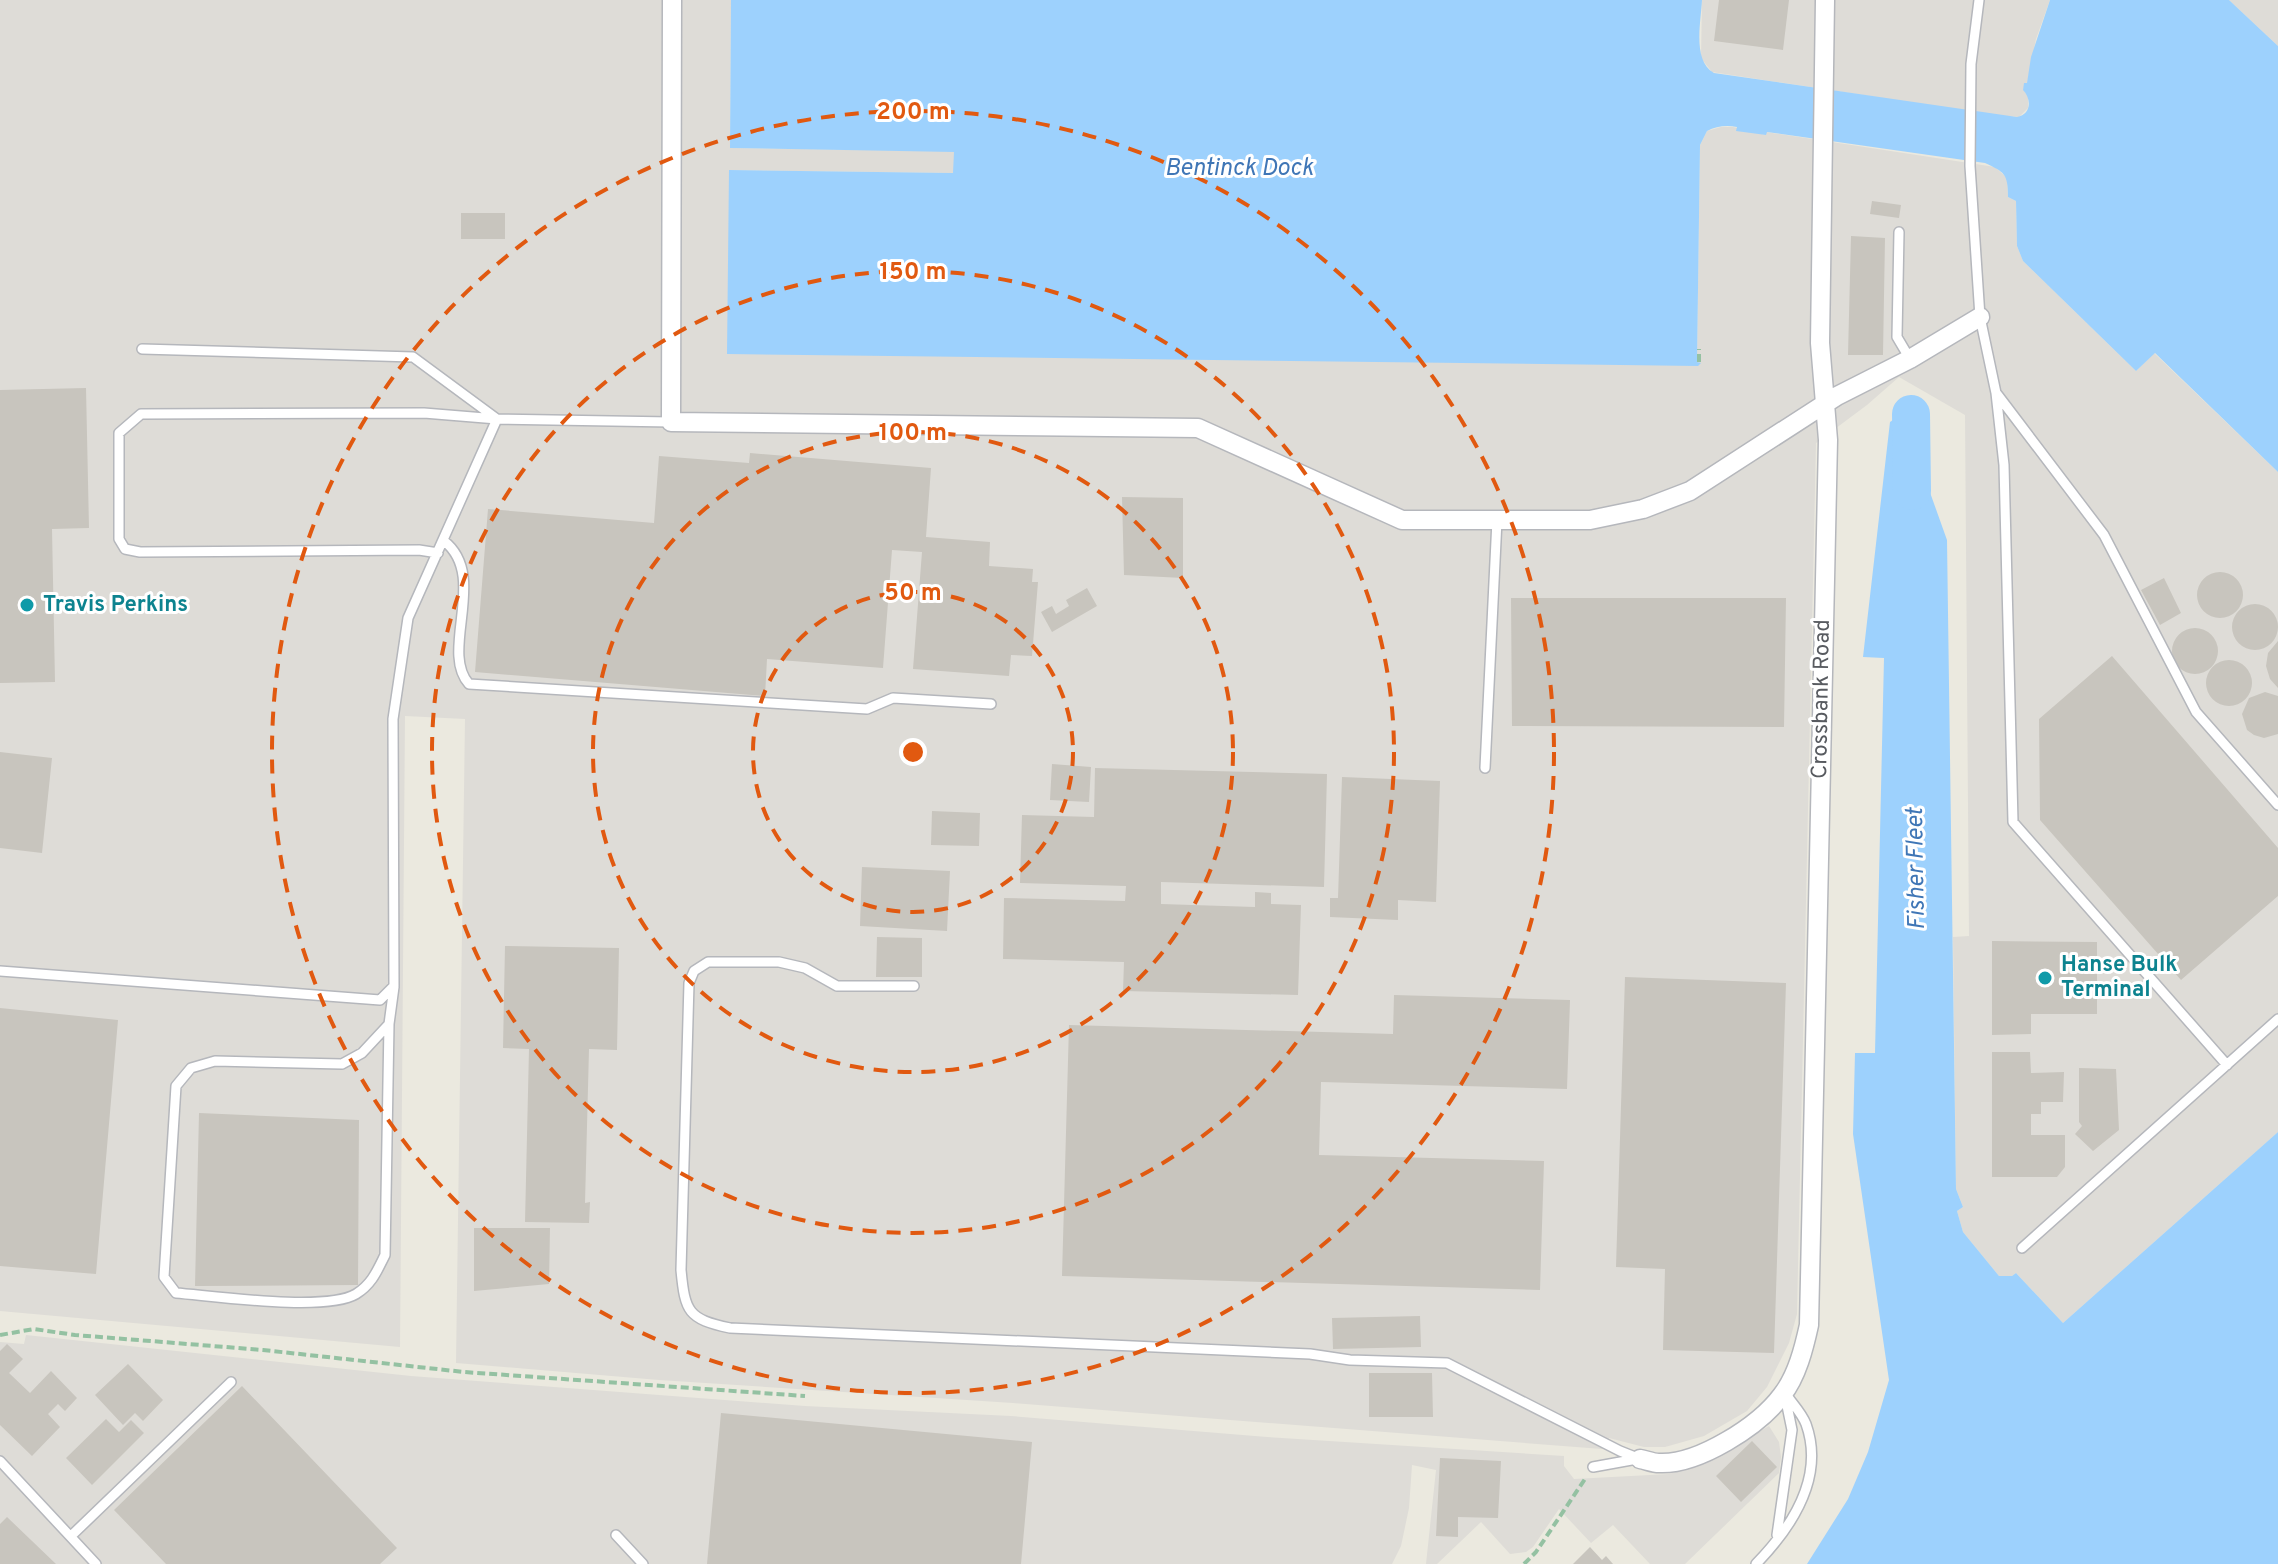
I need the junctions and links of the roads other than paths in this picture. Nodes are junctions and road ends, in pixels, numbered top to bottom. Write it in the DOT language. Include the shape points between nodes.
graph roads {
  1 [pos="672,0"];
  2 [pos="1825,0"];
  3 [pos="1979,0"];
  4 [pos="1899,232"];
  5 [pos="1980,317"];
  6 [pos="142,349"];
  7 [pos="1910,359"];
  8 [pos="1996,393"];
  9 [pos="1824,404"];
  10 [pos="497,419"];
  11 [pos="671,422"];
  12 [pos="1497,519"];
  13 [pos="444,541"];
  14 [pos="438,553"];
  15 [pos="991,704"];
  16 [pos="1485,768"];
  17 [pos="2278,805"];
  18 [pos="0,971"];
  19 [pos="394,986"];
  20 [pos="914,986"];
  21 [pos="2278,1019"];
  22 [pos="389,1024"];
  23 [pos="2227,1065"];
  24 [pos="2022,1248"];
  25 [pos="231,1382"];
  26 [pos="1785,1393"];
  27 [pos="1640,1459"];
  28 [pos="0,1461"];
  29 [pos="1593,1467"];
  30 [pos="616,1535"];
  31 [pos="71,1536"];
  32 [pos="1777,1539"];
  33 [pos="96,1564"];
  34 [pos="643,1564"];
  35 [pos="1756,1564"];
  1 -- 11 [label="street"];
  2 -- 9 [label="street, Crossbank Road" via="1820,343"];
  3 -- 5 [label="lane" via="1971,64 1970,166"];
  4 -- 7 [label="lane" via="1897,337"];
  5 -- 7 [label="street"];
  5 -- 8 [label="lane"];
  6 -- 10 [label="lane" via="413,357"];
  7 -- 9 [label="street"];
  8 -- 17 [label="lane" via="2104,535 2196,712"];
  8 -- 23 [label="lane" via="2004,465 2013,822"];
  9 -- 12 [label="street" via="1690,491 1643,509 1590,520"];
  9 -- 26 [label="street, Crossbank Road" via="1828,440 1809,1325"];
  10 -- 11 [label="lane"];
  10 -- 13 [label="lane"];
  10 -- 14 [label="lane" via="424,413 141,414 119,433 119,539 125,549"];
  11 -- 12 [label="street" via="1198,428 1402,520"];
  12 -- 16 [label="lane"];
  13 -- 14 [label="lane"];
  13 -- 15 [label="lane" via="460,559 463,575 460,663 469,684 867,709 893,698"];
  14 -- 19 [label="lane" via="408,618 393,719"];
  18 -- 19 [label="lane" via="380,1000"];
  19 -- 22 [label="lane"];
  20 -- 27 [label="lane" via="837,986 805,968 779,962 708,962 694,971 689,983 681,1270 684,1299 705,1323 1447,1363"];
  21 -- 23 [label="lane"];
  22 -- 22 [label="lane" via="362,1053 342,1064 215,1061 191,1068 176,1086 164,1277 176,1293 313,1302 353,1296 372,1282 385,1255"];
  23 -- 24 [label="lane"];
  25 -- 31 [label="lane"];
  26 -- 27 [label="street, Crossbank Road" via="1747,1427 1692,1458 1659,1463"];
  26 -- 32 [label="lane" via="1792,1430"];
  26 -- 32 [label="lane" via="1805,1422 1811,1474 1803,1499"];
  27 -- 29 [label="lane"];
  28 -- 31 [label="lane"];
  30 -- 34 [label="lane"];
  31 -- 33 [label="lane"];
  32 -- 35 [label="lane"];
}
